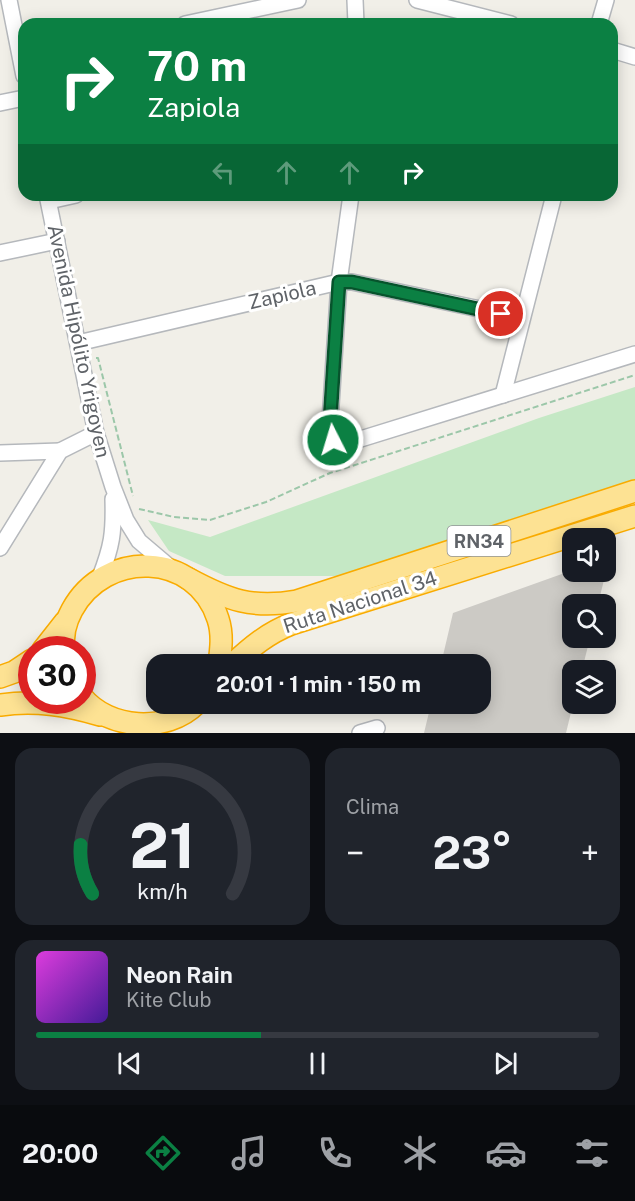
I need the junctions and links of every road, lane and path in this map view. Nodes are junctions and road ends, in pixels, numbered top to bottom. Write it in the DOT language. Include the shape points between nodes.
graph roads {
  1 [pos="9,0"];
  2 [pos="298,0"];
  3 [pos="355,0"];
  4 [pos="417,0"];
  5 [pos="606,0"];
  6 [pos="460,5"];
  7 [pos="214,18"];
  8 [pos="356,18"];
  9 [pos="495,18"];
  10 [pos="601,18"];
  11 [pos="18,41"];
  12 [pos="618,53"];
  13 [pos="635,57"];
  14 [pos="18,99"];
  15 [pos="0,103"];
  16 [pos="49,201"];
  17 [pos="350,201"];
  18 [pos="552,201"];
  19 [pos="57,241"];
  20 [pos="0,253"];
  21 [pos="339,282"];
  22 [pos="522,318"];
  23 [pos="78,343"];
  24 [pos="635,354"];
  25 [pos="82,361"];
  26 [pos="635,375"];
  27 [pos="503,395"];
  28 [pos="96,433"];
  29 [pos="60,451"];
  30 [pos="0,453"];
  31 [pos="113,487"];
  32 [pos="635,491"];
  33 [pos="134,497"];
  34 [pos="137,508"];
  35 [pos="635,516"];
  36 [pos="0,548"];
  37 [pos="183,576"];
  38 [pos="100,578"];
  39 [pos="67,619"];
  40 [pos="54,636"];
  41 [pos="65,636"];
  42 [pos="220,654"];
  43 [pos="244,654"];
  44 [pos="18,669"];
  45 [pos="0,677"];
  46 [pos="0,705"];
  47 [pos="96,709"];
  48 [pos="185,714"];
  49 [pos="111,719"];
  50 [pos="170,727"];
  51 [pos="377,728"];
  52 [pos="137,729"];
  53 [pos="360,733"];
  1 -- 11 [label="street"];
  2 -- 7 [label="street"];
  3 -- 8 [label="street"];
  4 -- 6 [label="street"];
  5 -- 10 [label="street"];
  6 -- 9 [label="street"];
  12 -- 13 [label="street"];
  14 -- 15 [label="street"];
  16 -- 19 [label="street, Avenida Hipólito Yrigoyen"];
  17 -- 21 [label="street"];
  18 -- 22 [label="street"];
  19 -- 20 [label="street"];
  19 -- 23 [label="street, Avenida Hipólito Yrigoyen"];
  21 -- 22 [label="street, Zapiola"];
  21 -- 23 [label="street, Zapiola"];
  21 -- 27 [label="street" via="330,421 336,443 351,442"];
  22 -- 27 [label="street"];
  23 -- 25 [label="street, Avenida Hipólito Yrigoyen"];
  24 -- 27 [label="street"];
  25 -- 28 [label="street, Avenida Hipólito Yrigoyen"];
  25 -- 33 [label="path" via="98,358"];
  26 -- 34 [label="path" via="330,473 266,502 210,520"];
  28 -- 29 [label="street"];
  28 -- 31 [label="street, Avenida Hipólito Yrigoyen"];
  29 -- 30 [label="street"];
  29 -- 36 [label="street"];
  31 -- 37 [label="street, Avenida Hipólito Yrigoyen" via="139,542"];
  31 -- 38 [label="street, Avenida Hipólito Yrigoyen" via="114,532"];
  32 -- 37 [label="highway, Ruta Nacional 34 / RN34" via="297,601 263,605 245,602 219,595"];
  35 -- 43 [label="highway, Ruta Nacional 34 / RN34" via="291,624 275,630"];
  37 -- 38 [label="highway, Ruta Nacional 34 / RN34" via="151,566 124,567"];
  37 -- 42 [label="highway" via="205,596 218,618"];
  38 -- 39 [label="highway, Ruta Nacional 34 / RN34" via="80,596"];
  39 -- 40 [label="highway, Ruta Nacional 34 / RN34"];
  39 -- 41 [label="highway, Ruta Nacional 34 / RN34"];
  44 -- 45 [label="highway"];
  46 -- 49 [label="highway" via="53,704"];
  47 -- 49 [label="highway"];
  48 -- 50 [label="highway"];
  49 -- 52 [label="highway"];
  50 -- 52 [label="highway" via="152,725"];
  51 -- 53 [label="street"];
}
